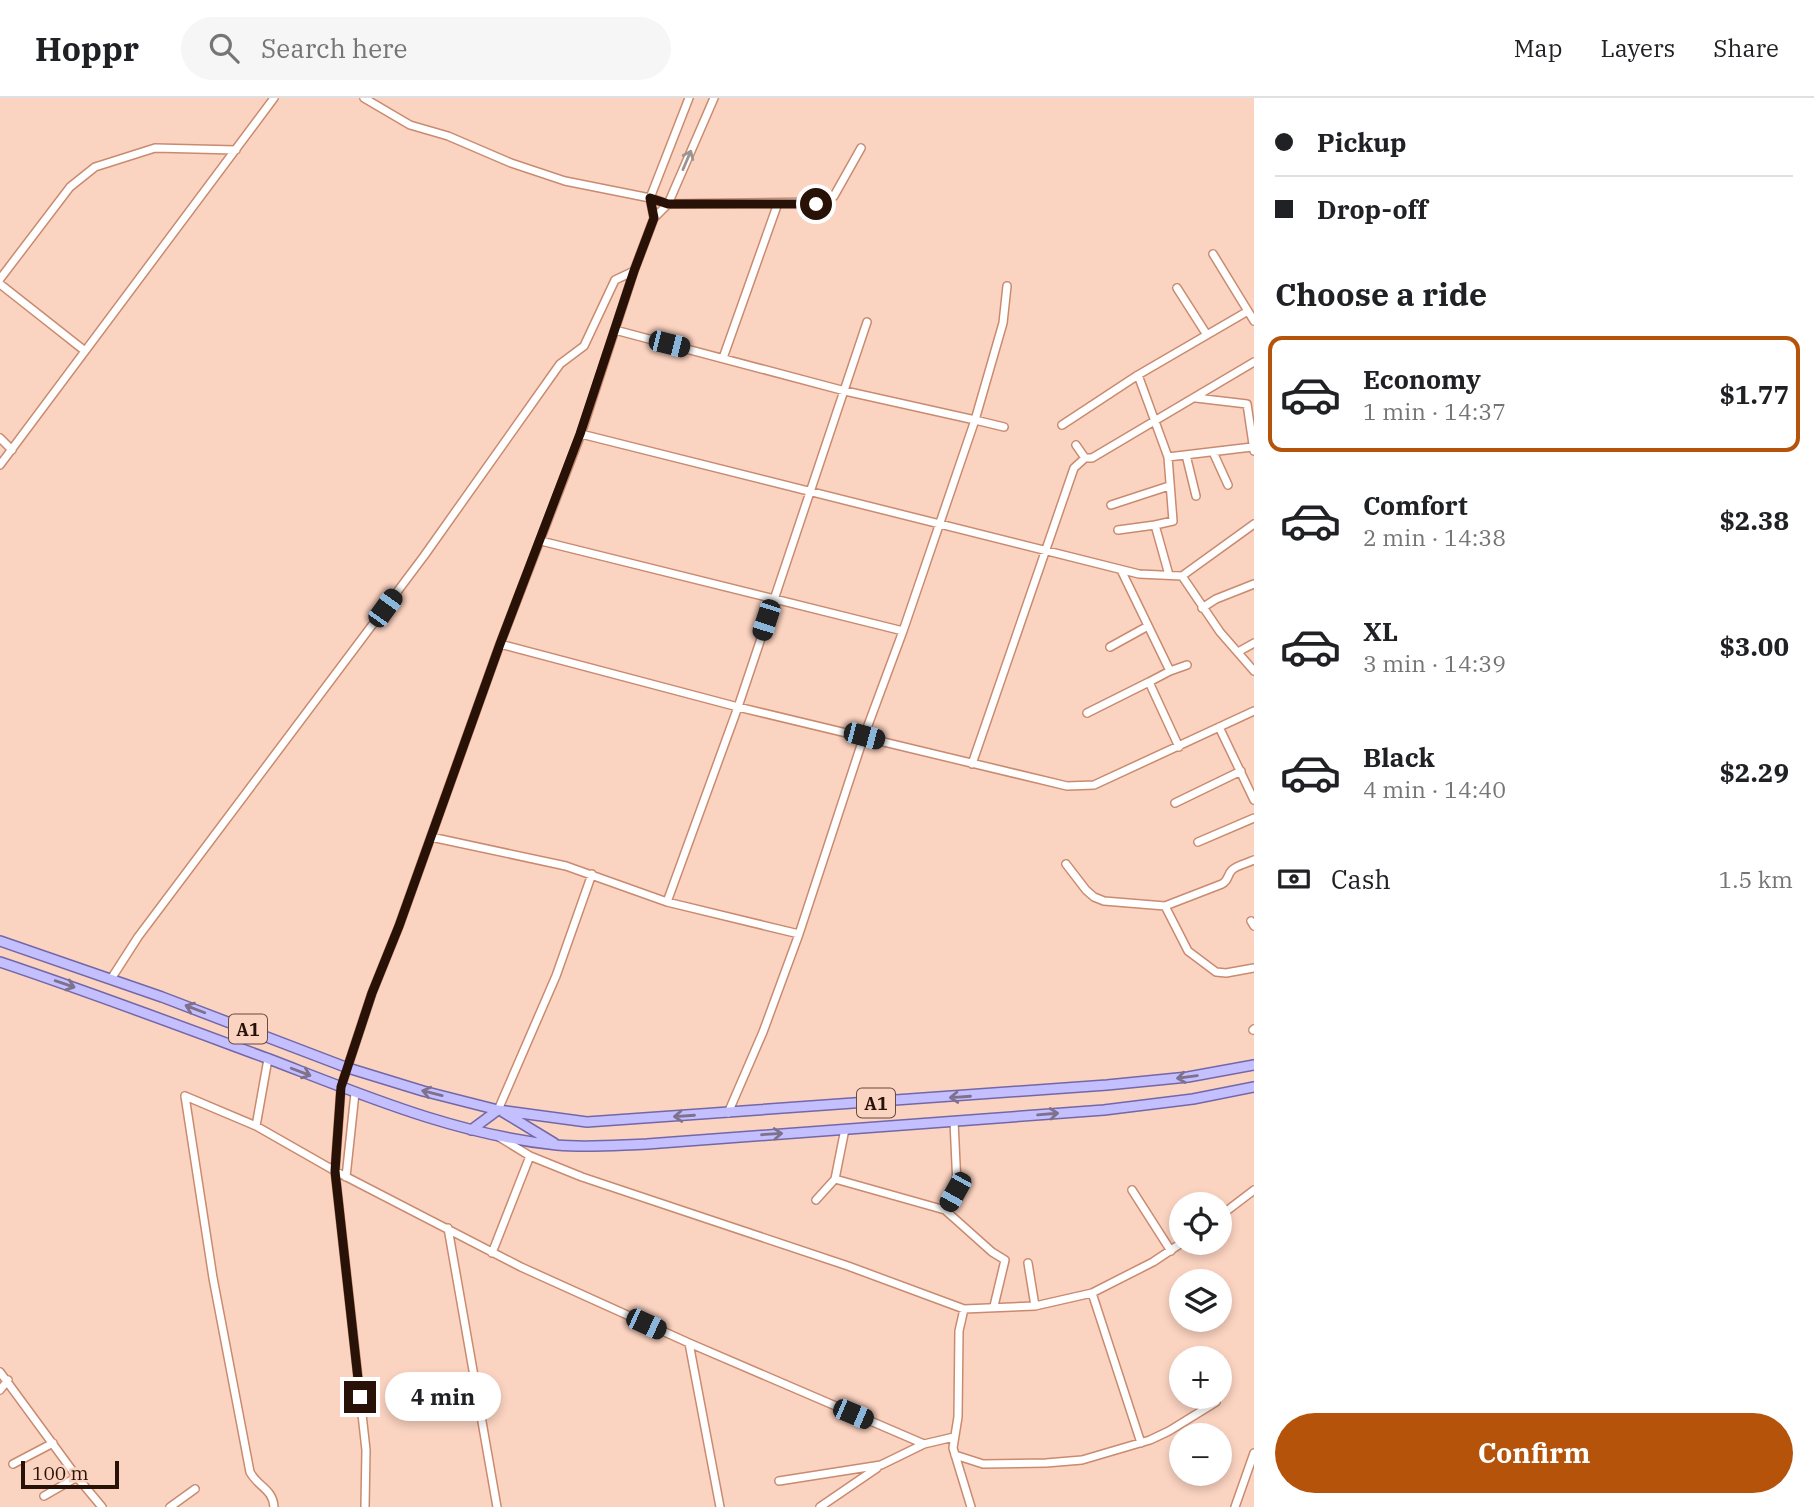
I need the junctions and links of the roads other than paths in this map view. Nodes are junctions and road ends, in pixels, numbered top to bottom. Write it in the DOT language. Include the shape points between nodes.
graph roads {
  1 [pos="274,98"];
  2 [pos="364,98"];
  3 [pos="689,98"];
  4 [pos="714,98"];
  5 [pos="861,148"];
  6 [pos="236,150"];
  7 [pos="650,198"];
  8 [pos="778,203"];
  9 [pos="668,204"];
  10 [pos="654,218"];
  11 [pos="1213,254"];
  12 [pos="634,271"];
  13 [pos="0,282"];
  14 [pos="1007,286"];
  15 [pos="1177,288"];
  16 [pos="1248,311"];
  17 [pos="1254,321"];
  18 [pos="867,322"];
  19 [pos="615,330"];
  20 [pos="1207,335"];
  21 [pos="85,351"];
  22 [pos="723,358"];
  23 [pos="1254,362"];
  24 [pos="1138,376"];
  25 [pos="845,391"];
  26 [pos="1195,398"];
  27 [pos="975,420"];
  28 [pos="1156,420"];
  29 [pos="1062,425"];
  30 [pos="1004,427"];
  31 [pos="580,434"];
  32 [pos="0,438"];
  33 [pos="1076,445"];
  34 [pos="1253,449"];
  35 [pos="12,450"];
  36 [pos="1213,452"];
  37 [pos="1186,455"];
  38 [pos="1168,457"];
  39 [pos="1085,458"];
  40 [pos="0,465"];
  41 [pos="1228,485"];
  42 [pos="1169,486"];
  43 [pos="810,494"];
  44 [pos="1196,496"];
  45 [pos="1111,505"];
  46 [pos="1254,524"];
  47 [pos="939,525"];
  48 [pos="1155,525"];
  49 [pos="1118,530"];
  50 [pos="541,541"];
  51 [pos="1045,552"];
  52 [pos="1122,572"];
  53 [pos="1168,575"];
  54 [pos="1182,576"];
  55 [pos="1254,584"];
  56 [pos="774,598"];
  57 [pos="1202,608"];
  58 [pos="1148,626"];
  59 [pos="903,631"];
  60 [pos="1254,643"];
  61 [pos="500,644"];
  62 [pos="1110,647"];
  63 [pos="1238,652"];
  64 [pos="1187,665"];
  65 [pos="1170,671"];
  66 [pos="1254,671"];
  67 [pos="1149,682"];
  68 [pos="738,707"];
  69 [pos="1254,711"];
  70 [pos="1087,713"];
  71 [pos="1219,727"];
  72 [pos="864,736"];
  73 [pos="1179,747"];
  74 [pos="972,764"];
  75 [pos="1241,771"];
  76 [pos="1254,800"];
  77 [pos="1175,803"];
  78 [pos="1254,818"];
  79 [pos="431,837"];
  80 [pos="1198,842"];
  81 [pos="1254,860"];
  82 [pos="1066,864"];
  83 [pos="592,874"];
  84 [pos="667,902"];
  85 [pos="1165,906"];
  86 [pos="799,934"];
  87 [pos="0,941"];
  88 [pos="0,962"];
  89 [pos="1254,968"];
  90 [pos="111,979"];
  91 [pos="268,1059"];
  92 [pos="1254,1065"];
  93 [pos="348,1068"];
  94 [pos="341,1087"];
  95 [pos="1254,1087"];
  96 [pos="355,1093"];
  97 [pos="498,1110"];
  98 [pos="727,1113"];
  99 [pos="954,1121"];
  100 [pos="256,1126"];
  101 [pos="845,1129"];
  102 [pos="471,1130"];
  103 [pos="494,1135"];
  104 [pos="558,1145"];
  105 [pos="530,1156"];
  106 [pos="335,1171"];
  107 [pos="346,1177"];
  108 [pos="835,1179"];
  109 [pos="1132,1190"];
  110 [pos="1254,1190"];
  111 [pos="816,1200"];
  112 [pos="1232,1207"];
  113 [pos="946,1210"];
  114 [pos="448,1228"];
  115 [pos="1169,1248"];
  116 [pos="1169,1252"];
  117 [pos="492,1253"];
  118 [pos="1028,1264"];
  119 [pos="1092,1293"];
  120 [pos="994,1306"];
  121 [pos="1035,1306"];
  122 [pos="964,1308"];
  123 [pos="689,1343"];
  124 [pos="0,1372"];
  125 [pos="8,1380"];
  126 [pos="0,1390"];
  127 [pos="1205,1409"];
  128 [pos="954,1437"];
  129 [pos="52,1443"];
  130 [pos="1141,1443"];
  131 [pos="924,1444"];
  132 [pos="1254,1452"];
  133 [pos="955,1455"];
  134 [pos="13,1464"];
  135 [pos="881,1465"];
  136 [pos="77,1478"];
  137 [pos="779,1481"];
  138 [pos="195,1489"];
  139 [pos="44,1496"];
  140 [pos="970,1504"];
  141 [pos="102,1507"];
  142 [pos="170,1507"];
  143 [pos="274,1507"];
  144 [pos="365,1507"];
  145 [pos="497,1507"];
  146 [pos="720,1507"];
  147 [pos="820,1507"];
  148 [pos="961,1507"];
  149 [pos="1235,1507"];
  1 -- 6 [label="street"];
  2 -- 7 [label="street" via="410,125 511,163 565,181"];
  3 -- 7 [label="street"];
  9 -- 4 [label="street, one-way"];
  5 -- 8 [label="street" via="830,200"];
  6 -- 13 [label="street" via="155,148 94,167 70,187"];
  6 -- 21 [label="street"];
  7 -- 9 [label="street"];
  7 -- 10 [label="street"];
  8 -- 9 [label="street"];
  8 -- 22 [label="street"];
  9 -- 10 [label="street"];
  10 -- 12 [label="street"];
  11 -- 16 [label="street"];
  12 -- 19 [label="street"];
  12 -- 90 [label="street" via="615,280 584,346 560,364"];
  13 -- 21 [label="street"];
  14 -- 27 [label="street" via="1003,323"];
  15 -- 20 [label="street"];
  16 -- 17 [label="street"];
  16 -- 20 [label="street"];
  18 -- 25 [label="street"];
  19 -- 22 [label="street"];
  19 -- 31 [label="street"];
  20 -- 24 [label="street"];
  21 -- 35 [label="street"];
  22 -- 25 [label="street"];
  23 -- 26 [label="street"];
  24 -- 28 [label="street"];
  24 -- 29 [label="street"];
  25 -- 27 [label="street"];
  25 -- 43 [label="street"];
  26 -- 28 [label="street"];
  26 -- 34 [label="street" via="1247,404"];
  27 -- 30 [label="street"];
  27 -- 47 [label="street"];
  28 -- 38 [label="street"];
  28 -- 39 [label="street"];
  31 -- 43 [label="street"];
  31 -- 50 [label="street"];
  32 -- 35 [label="street"];
  33 -- 39 [label="street"];
  34 -- 36 [label="street"];
  35 -- 40 [label="street"];
  36 -- 37 [label="street"];
  36 -- 41 [label="street"];
  37 -- 38 [label="street"];
  37 -- 44 [label="street"];
  38 -- 42 [label="street"];
  39 -- 51 [label="street" via="1074,468"];
  42 -- 45 [label="street"];
  42 -- 48 [label="street" via="1173,521"];
  43 -- 47 [label="street"];
  43 -- 56 [label="street"];
  46 -- 54 [label="street"];
  47 -- 51 [label="street"];
  47 -- 59 [label="street"];
  48 -- 49 [label="street"];
  48 -- 53 [label="street"];
  50 -- 56 [label="street"];
  50 -- 61 [label="street"];
  51 -- 52 [label="street"];
  51 -- 74 [label="street"];
  52 -- 53 [label="street"];
  52 -- 58 [label="street"];
  53 -- 54 [label="street"];
  54 -- 57 [label="street"];
  55 -- 57 [label="street"];
  56 -- 59 [label="street"];
  56 -- 68 [label="street"];
  57 -- 63 [label="street"];
  58 -- 62 [label="street"];
  58 -- 65 [label="street"];
  59 -- 72 [label="street"];
  60 -- 63 [label="street"];
  61 -- 68 [label="street"];
  61 -- 79 [label="street"];
  63 -- 66 [label="street"];
  64 -- 65 [label="street"];
  65 -- 67 [label="street"];
  67 -- 70 [label="street"];
  67 -- 73 [label="street"];
  68 -- 72 [label="street"];
  68 -- 84 [label="street"];
  69 -- 71 [label="street"];
  71 -- 73 [label="street"];
  71 -- 75 [label="street"];
  72 -- 74 [label="street"];
  72 -- 86 [label="street"];
  73 -- 74 [label="street" via="1086,787"];
  75 -- 76 [label="street"];
  75 -- 77 [label="street"];
  78 -- 80 [label="street"];
  79 -- 83 [label="street"];
  79 -- 93 [label="street"];
  81 -- 85 [label="street" via="1231,871 1222,884"];
  82 -- 85 [label="street" via="1094,897"];
  83 -- 84 [label="street"];
  83 -- 97 [label="street" via="556,976"];
  84 -- 86 [label="street"];
  85 -- 89 [label="street" via="1188,951 1216,972"];
  86 -- 98 [label="street"];
  87 -- 90 [label="main road, A1"];
  88 -- 91 [label="main road, A1, one-way"];
  93 -- 90 [label="main road, A1, one-way"];
  91 -- 94 [label="main road, A1, one-way"];
  91 -- 100 [label="street"];
  92 -- 98 [label="main road, A1, one-way" via="1107,1086"];
  93 -- 94 [label="street"];
  97 -- 93 [label="main road, A1, one-way"];
  94 -- 96 [label="main road, A1"];
  94 -- 106 [label="street"];
  99 -- 95 [label="main road, A1, one-way" via="1104,1110"];
  96 -- 102 [label="main road, A1"];
  96 -- 107 [label="street"];
  98 -- 97 [label="main road, A1, one-way" via="587,1122"];
  97 -- 102 [label="main road"];
  97 -- 104 [label="main road, A1"];
  99 -- 101 [label="main road, A1"];
  99 -- 113 [label="street" via="957,1186"];
  100 -- 106 [label="street"];
  100 -- 143 [label="street" via="185,1096 250,1472 270,1492"];
  104 -- 101 [label="main road, A1, one-way" via="594,1147"];
  101 -- 108 [label="street"];
  102 -- 103 [label="main road, A1"];
  103 -- 104 [label="main road, A1"];
  103 -- 105 [label="street"];
  105 -- 117 [label="street"];
  105 -- 122 [label="street"];
  106 -- 107 [label="street"];
  106 -- 144 [label="street" via="366,1450"];
  107 -- 114 [label="street"];
  108 -- 111 [label="street"];
  108 -- 113 [label="street"];
  109 -- 115 [label="street"];
  110 -- 112 [label="street"];
  113 -- 120 [label="street" via="1005,1260"];
  114 -- 117 [label="street"];
  114 -- 145 [label="street"];
  116 -- 119 [label="street"];
  117 -- 123 [label="street"];
  118 -- 121 [label="street"];
  119 -- 121 [label="street"];
  119 -- 130 [label="street"];
  120 -- 121 [label="street"];
  120 -- 122 [label="street"];
  122 -- 128 [label="street"];
  123 -- 131 [label="street"];
  123 -- 146 [label="street"];
  124 -- 125 [label="street"];
  125 -- 126 [label="street"];
  125 -- 129 [label="street"];
  127 -- 130 [label="street"];
  128 -- 131 [label="street"];
  128 -- 133 [label="street"];
  129 -- 134 [label="street"];
  129 -- 136 [label="street"];
  130 -- 133 [label="street" via="1082,1460 1046,1463 983,1464"];
  131 -- 135 [label="street"];
  132 -- 149 [label="street"];
  133 -- 140 [label="street"];
  135 -- 137 [label="street"];
  135 -- 147 [label="street"];
  136 -- 139 [label="street"];
  136 -- 141 [label="street"];
  138 -- 142 [label="street"];
  140 -- 148 [label="street"];
}
